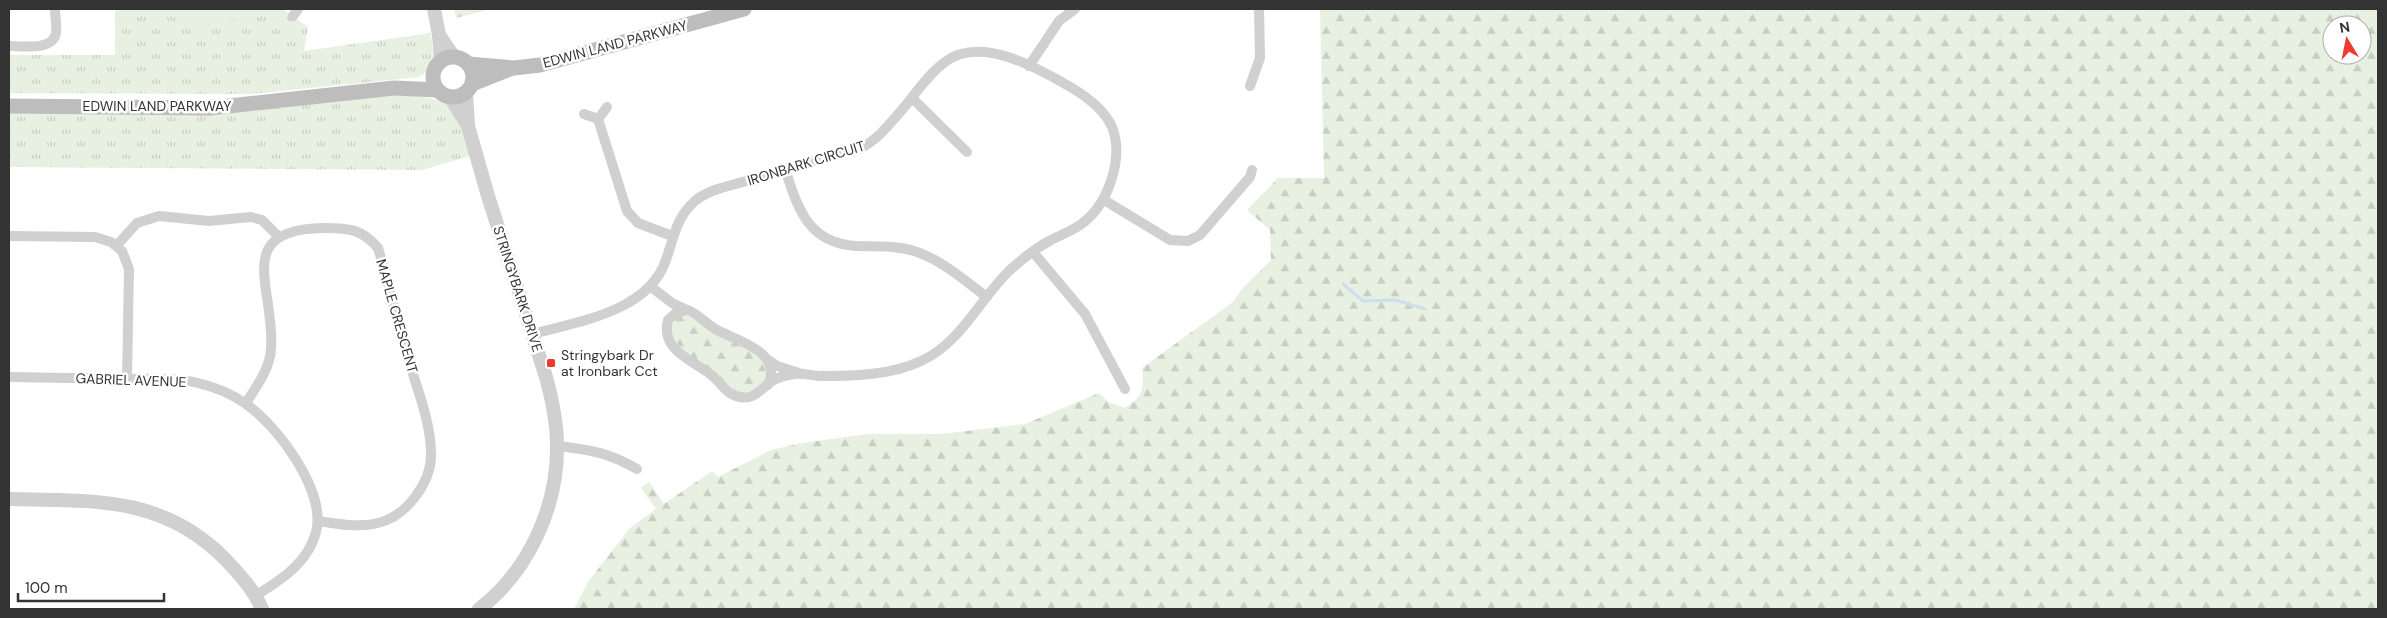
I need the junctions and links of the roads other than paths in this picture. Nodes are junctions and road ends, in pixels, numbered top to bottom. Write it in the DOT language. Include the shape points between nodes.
graph roads {
  1 [pos="55,9"];
  2 [pos="434,9"];
  3 [pos="744,9"];
  4 [pos="1075,9"];
  5 [pos="1259,9"];
  6 [pos="9,46"];
  7 [pos="447,60"];
  8 [pos="468,64"];
  9 [pos="1029,66"];
  10 [pos="514,68"];
  11 [pos="1250,86"];
  12 [pos="440,88"];
  13 [pos="469,88"];
  14 [pos="912,98"];
  15 [pos="9,106"];
  16 [pos="607,107"];
  17 [pos="584,114"];
  18 [pos="598,119"];
  19 [pos="468,126"];
  20 [pos="967,152"];
  21 [pos="785,169"];
  22 [pos="1252,170"];
  23 [pos="1104,200"];
  24 [pos="9,236"];
  25 [pos="279,236"];
  26 [pos="672,236"];
  27 [pos="117,246"];
  28 [pos="1033,252"];
  29 [pos="650,286"];
  30 [pos="987,297"];
  31 [pos="687,310"];
  32 [pos="667,323"];
  33 [pos="532,334"];
  34 [pos="766,358"];
  35 [pos="802,374"];
  36 [pos="9,377"];
  37 [pos="127,379"];
  38 [pos="768,385"];
  39 [pos="1125,389"];
  40 [pos="246,404"];
  41 [pos="558,446"];
  42 [pos="637,468"];
  43 [pos="9,498"];
  44 [pos="318,521"];
  45 [pos="255,596"];
  46 [pos="262,609"];
  47 [pos="479,609"];
  1 -- 6 [label="street" via="56,35 52,41 38,46"];
  2 -- 7 [label="street"];
  3 -- 10 [label="main road, EDWIN LAND PARKWAY" via="580,55"];
  4 -- 9 [label="street" via="1059,20"];
  5 -- 11 [label="street" via="1260,58"];
  7 -- 8 [label="main road"];
  7 -- 12 [label="main road"];
  8 -- 10 [label="main road, EDWIN LAND PARKWAY"];
  8 -- 13 [label="main road" via="472,74"];
  9 -- 14 [label="street, IRONBARK CIRCUIT" via="984,51 968,51 945,62"];
  9 -- 23 [label="street, IRONBARK CIRCUIT" via="1088,99 1111,125 1116,141 1110,185"];
  10 -- 13 [label="main road, EDWIN LAND PARKWAY"];
  12 -- 13 [label="main road" via="456,97"];
  12 -- 15 [label="main road, EDWIN LAND PARKWAY" via="394,88 210,108"];
  12 -- 19 [label="street, STRINGYBARK DRIVE"];
  13 -- 19 [label="street, STRINGYBARK DRIVE"];
  14 -- 20 [label="street"];
  14 -- 21 [label="street, IRONBARK CIRCUIT" via="873,142"];
  16 -- 18 [label="street"];
  17 -- 18 [label="street"];
  18 -- 26 [label="street" via="627,211 638,223"];
  19 -- 33 [label="street, STRINGYBARK DRIVE"];
  21 -- 26 [label="street, IRONBARK CIRCUIT" via="701,197 679,219"];
  21 -- 30 [label="street" via="797,207 806,223 818,232 836,243 916,251 936,259"];
  22 -- 23 [label="street" via="1250,177 1200,235 1188,241 1170,240"];
  23 -- 28 [label="street, IRONBARK CIRCUIT" via="1083,223"];
  24 -- 27 [label="street" via="95,237"];
  25 -- 27 [label="street" via="262,220 251,217 209,221 159,216 138,223"];
  25 -- 40 [label="street" via="269,246 264,261 271,350 265,372"];
  25 -- 44 [label="street, MAPLE CRESCENT" via="293,230 338,228 359,231 378,248 432,454 420,489 395,515 378,523 361,525"];
  26 -- 29 [label="street, IRONBARK CIRCUIT" via="663,266"];
  27 -- 37 [label="street" via="126,257 129,269"];
  28 -- 30 [label="street, IRONBARK CIRCUIT" via="1009,271"];
  28 -- 39 [label="street" via="1085,314"];
  29 -- 31 [label="street, IRONBARK CIRCUIT"];
  29 -- 32 [label="street, IRONBARK CIRCUIT" via="663,303"];
  29 -- 33 [label="street, IRONBARK CIRCUIT" via="633,302 620,308"];
  30 -- 35 [label="street, IRONBARK CIRCUIT" via="953,339 916,364 881,372 828,376"];
  31 -- 32 [label="street" via="671,316"];
  31 -- 34 [label="street, IRONBARK CIRCUIT" via="718,331 754,347"];
  32 -- 38 [label="street, IRONBARK CIRCUIT" via="668,336 676,351 711,375 731,394 750,397"];
  33 -- 41 [label="street, STRINGYBARK DRIVE" via="552,402"];
  34 -- 35 [label="street, IRONBARK CIRCUIT" via="775,365"];
  34 -- 38 [label="street" via="771,372"];
  35 -- 38 [label="street, IRONBARK CIRCUIT" via="778,378"];
  36 -- 37 [label="street, GABRIEL AVENUE"];
  37 -- 40 [label="street, GABRIEL AVENUE" via="171,379 197,383 225,392"];
  40 -- 44 [label="street, GABRIEL AVENUE" via="272,426 290,451 311,491"];
  41 -- 42 [label="street" via="602,452"];
  41 -- 47 [label="street, STRINGYBARK DRIVE" via="553,487 542,525 509,582"];
  43 -- 45 [label="street" via="105,501 157,514 194,533 218,552 240,574"];
  44 -- 45 [label="street, GABRIEL AVENUE" via="310,548 295,568"];
  45 -- 46 [label="street"];
}
